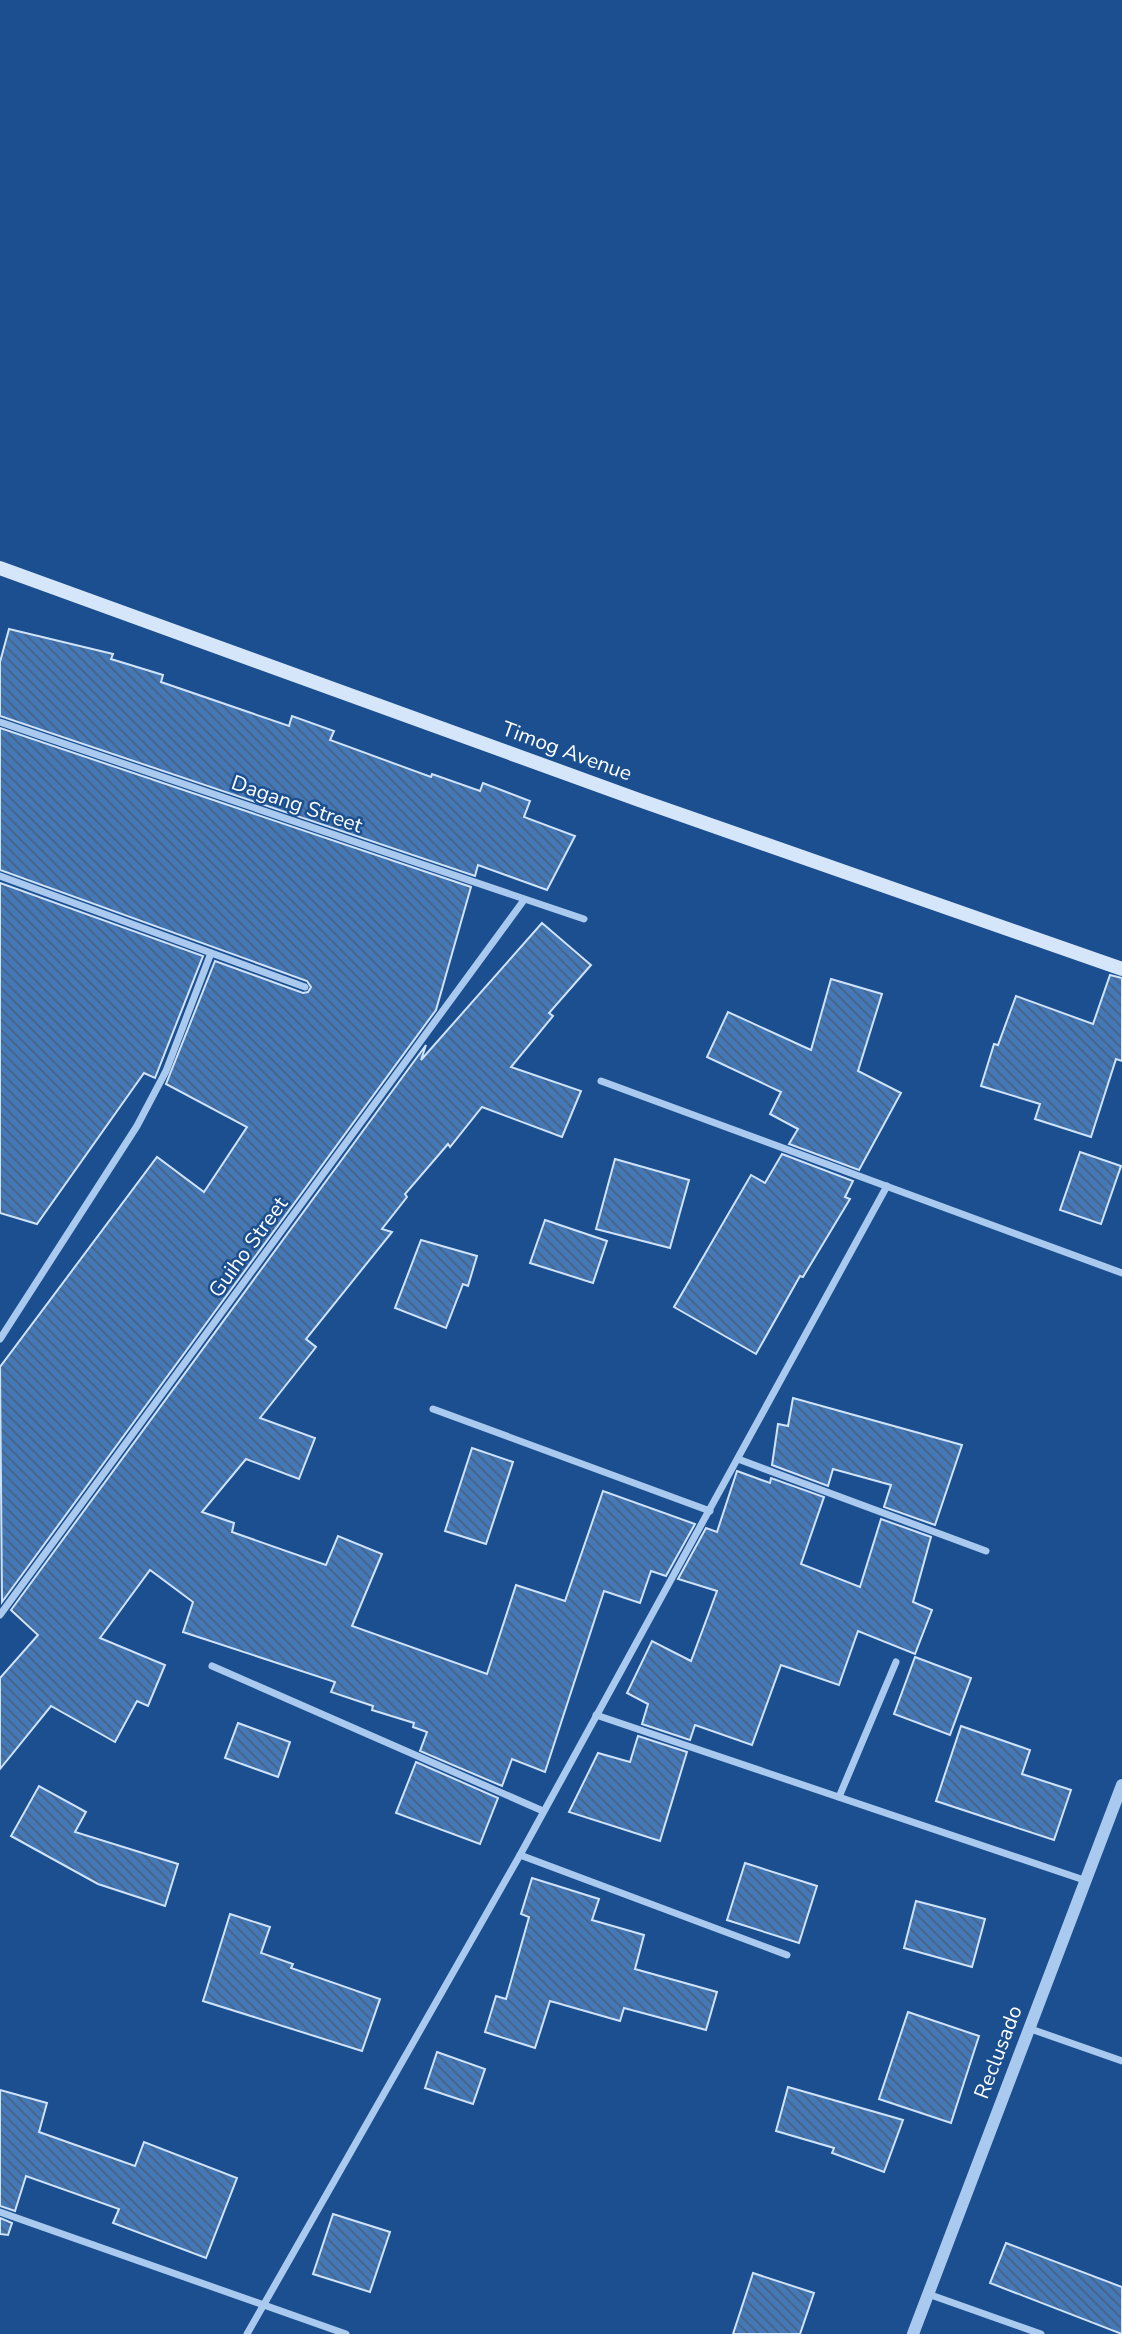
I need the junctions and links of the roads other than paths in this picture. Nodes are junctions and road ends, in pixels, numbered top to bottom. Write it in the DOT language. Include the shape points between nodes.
graph roads {
  1 [pos="0,568"];
  2 [pos="0,722"];
  3 [pos="0,876"];
  4 [pos="524,900"];
  5 [pos="584,919"];
  6 [pos="211,953"];
  7 [pos="1122,969"];
  8 [pos="305,987"];
  9 [pos="601,1081"];
  10 [pos="887,1186"];
  11 [pos="1122,1273"];
  12 [pos="0,1339"];
  13 [pos="433,1409"];
  14 [pos="738,1459"];
  15 [pos="710,1511"];
  16 [pos="986,1550"];
  17 [pos="0,1615"];
  18 [pos="896,1662"];
  19 [pos="212,1666"];
  20 [pos="596,1715"];
  21 [pos="1122,1785"];
  22 [pos="839,1797"];
  23 [pos="543,1811"];
  24 [pos="520,1855"];
  25 [pos="1084,1880"];
  26 [pos="787,1955"];
  27 [pos="1028,2028"];
  28 [pos="1122,2061"];
  29 [pos="0,2212"];
  30 [pos="928,2294"];
  31 [pos="264,2305"];
  32 [pos="247,2334"];
  33 [pos="346,2334"];
  34 [pos="913,2334"];
  35 [pos="1041,2334"];
  1 -- 7 [label="main road, Timog Avenue"];
  2 -- 4 [label="street, Dagang Street"];
  3 -- 6 [label="street"];
  4 -- 5 [label="street, Dagang Street"];
  4 -- 17 [label="street, Guiho Street"];
  6 -- 8 [label="street"];
  6 -- 12 [label="street" via="166,1071 137,1125"];
  9 -- 10 [label="street"];
  10 -- 11 [label="street"];
  10 -- 14 [label="street"];
  13 -- 15 [label="street"];
  14 -- 15 [label="street"];
  14 -- 16 [label="street"];
  15 -- 20 [label="street"];
  18 -- 22 [label="street"];
  19 -- 23 [label="street"];
  20 -- 22 [label="street"];
  20 -- 23 [label="street"];
  21 -- 25 [label="street, Reclusado"];
  22 -- 25 [label="street"];
  23 -- 24 [label="street"];
  24 -- 26 [label="street"];
  24 -- 31 [label="street"];
  25 -- 27 [label="street, Reclusado"];
  27 -- 28 [label="street"];
  27 -- 30 [label="street, Reclusado"];
  29 -- 31 [label="street"];
  30 -- 34 [label="street, Reclusado"];
  30 -- 35 [label="street"];
  31 -- 32 [label="street"];
  31 -- 33 [label="street"];
}
